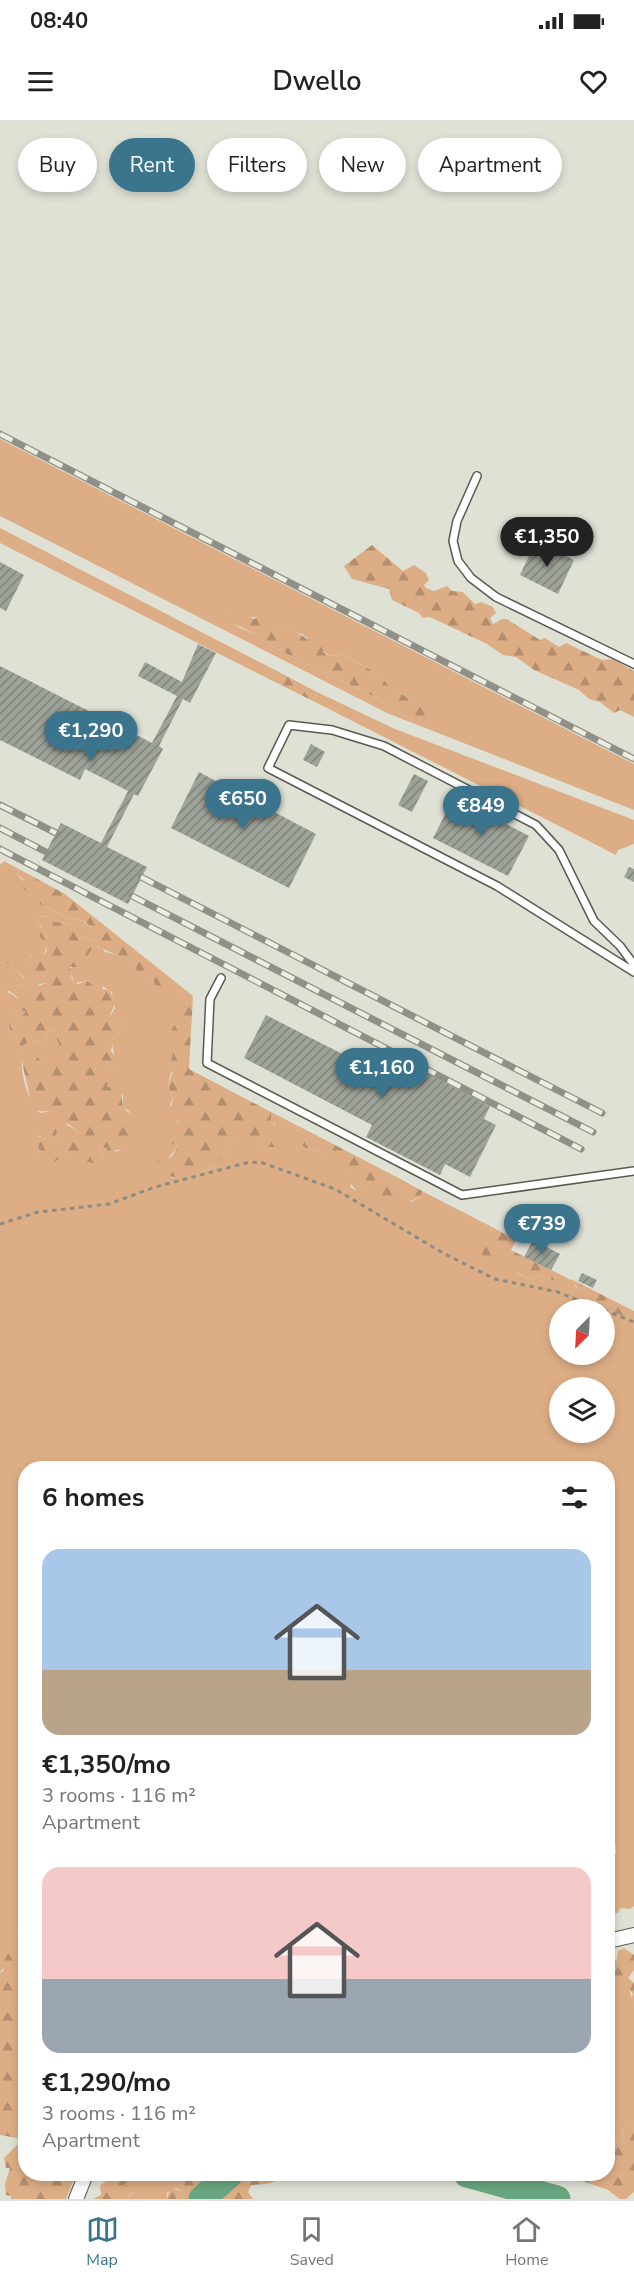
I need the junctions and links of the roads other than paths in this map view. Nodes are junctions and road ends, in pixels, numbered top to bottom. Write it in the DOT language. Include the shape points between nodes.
graph roads {
  1 [pos="477,476"];
  2 [pos="634,664"];
  3 [pos="634,965"];
  4 [pos="634,972"];
  5 [pos="221,978"];
  6 [pos="634,1171"];
  7 [pos="634,1935"];
  8 [pos="615,1939"];
  9 [pos="83,2181"];
  10 [pos="76,2199"];
  1 -- 2 [label="lane" via="457,521 453,542 458,561 471,578 496,597"];
  3 -- 4 [label="lane" via="621,946 594,921 559,850 536,825 384,746 332,730 289,725 268,768 497,886"];
  5 -- 6 [label="lane" via="210,999 207,1063 462,1195"];
  7 -- 8 [label="street"];
  9 -- 10 [label="street"];
}
